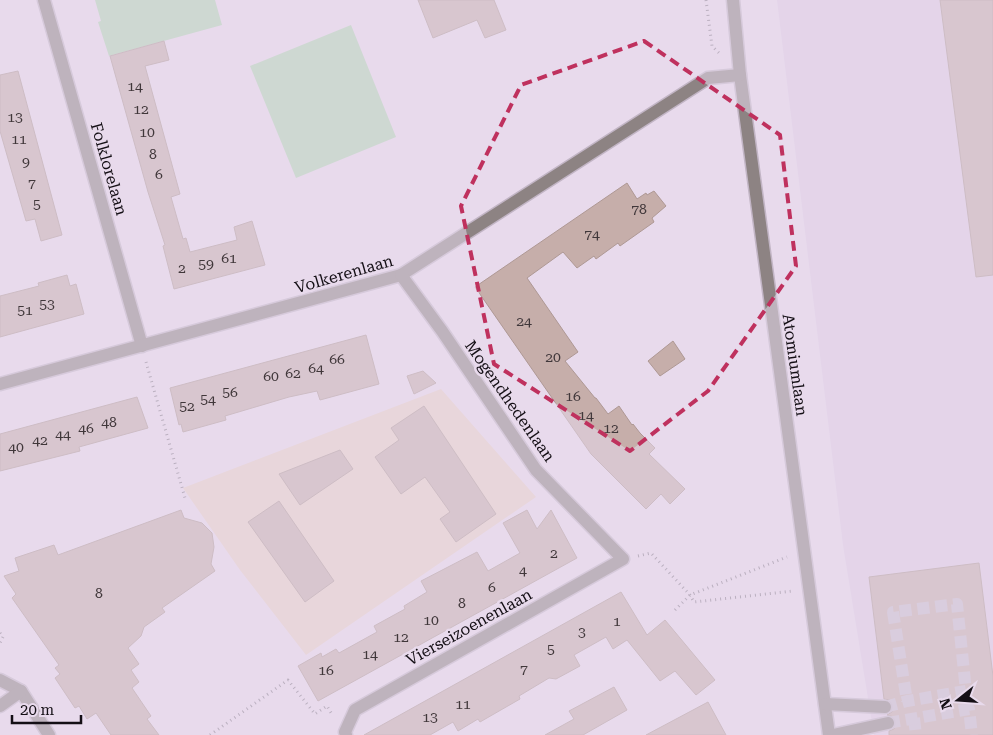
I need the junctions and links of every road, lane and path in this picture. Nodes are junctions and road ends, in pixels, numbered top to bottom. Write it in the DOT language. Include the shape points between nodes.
graph roads {
  1 [pos="44,0"];
  2 [pos="706,0"];
  3 [pos="733,0"];
  4 [pos="740,75"];
  5 [pos="401,275"];
  6 [pos="142,346"];
  7 [pos="0,384"];
  8 [pos="185,498"];
  9 [pos="804,550"];
  10 [pos="623,559"];
  11 [pos="809,589"];
  12 [pos="690,595"];
  13 [pos="675,610"];
  14 [pos="0,633"];
  15 [pos="0,643"];
  16 [pos="0,680"];
  17 [pos="21,691"];
  18 [pos="825,704"];
  19 [pos="0,706"];
  20 [pos="885,707"];
  21 [pos="888,723"];
  22 [pos="346,734"];
  23 [pos="49,735"];
  24 [pos="210,735"];
  25 [pos="829,735"];
  26 [pos="833,735"];
  1 -- 6 [label="street, Folklorelaan"];
  2 -- 4 [label="path" via="712,46"];
  3 -- 4 [label="street, Atomiumlaan"];
  4 -- 5 [label="street, Volkerenlaan" via="708,78"];
  4 -- 9 [label="street, Atomiumlaan"];
  5 -- 6 [label="street, Volkerenlaan"];
  5 -- 10 [label="street, Mogendhedenlaan" via="536,470"];
  6 -- 7 [label="street, Volkerenlaan"];
  6 -- 8 [label="path"];
  9 -- 11 [label="street, Atomiumlaan"];
  9 -- 12 [label="path"];
  10 -- 12 [label="path" via="651,553"];
  10 -- 22 [label="street, Vierseizoenenlaan" via="355,710"];
  11 -- 12 [label="path" via="694,602"];
  11 -- 18 [label="street, Atomiumlaan"];
  12 -- 13 [label="path"];
  14 -- 15 [label="path" via="3,638"];
  16 -- 17 [label="street"];
  17 -- 19 [label="street"];
  17 -- 23 [label="street"];
  18 -- 20 [label="street"];
  18 -- 25 [label="street, Atomiumlaan"];
  21 -- 26 [label="street"];
  22 -- 24 [label="path" via="327,706 315,714 288,680"];
}
